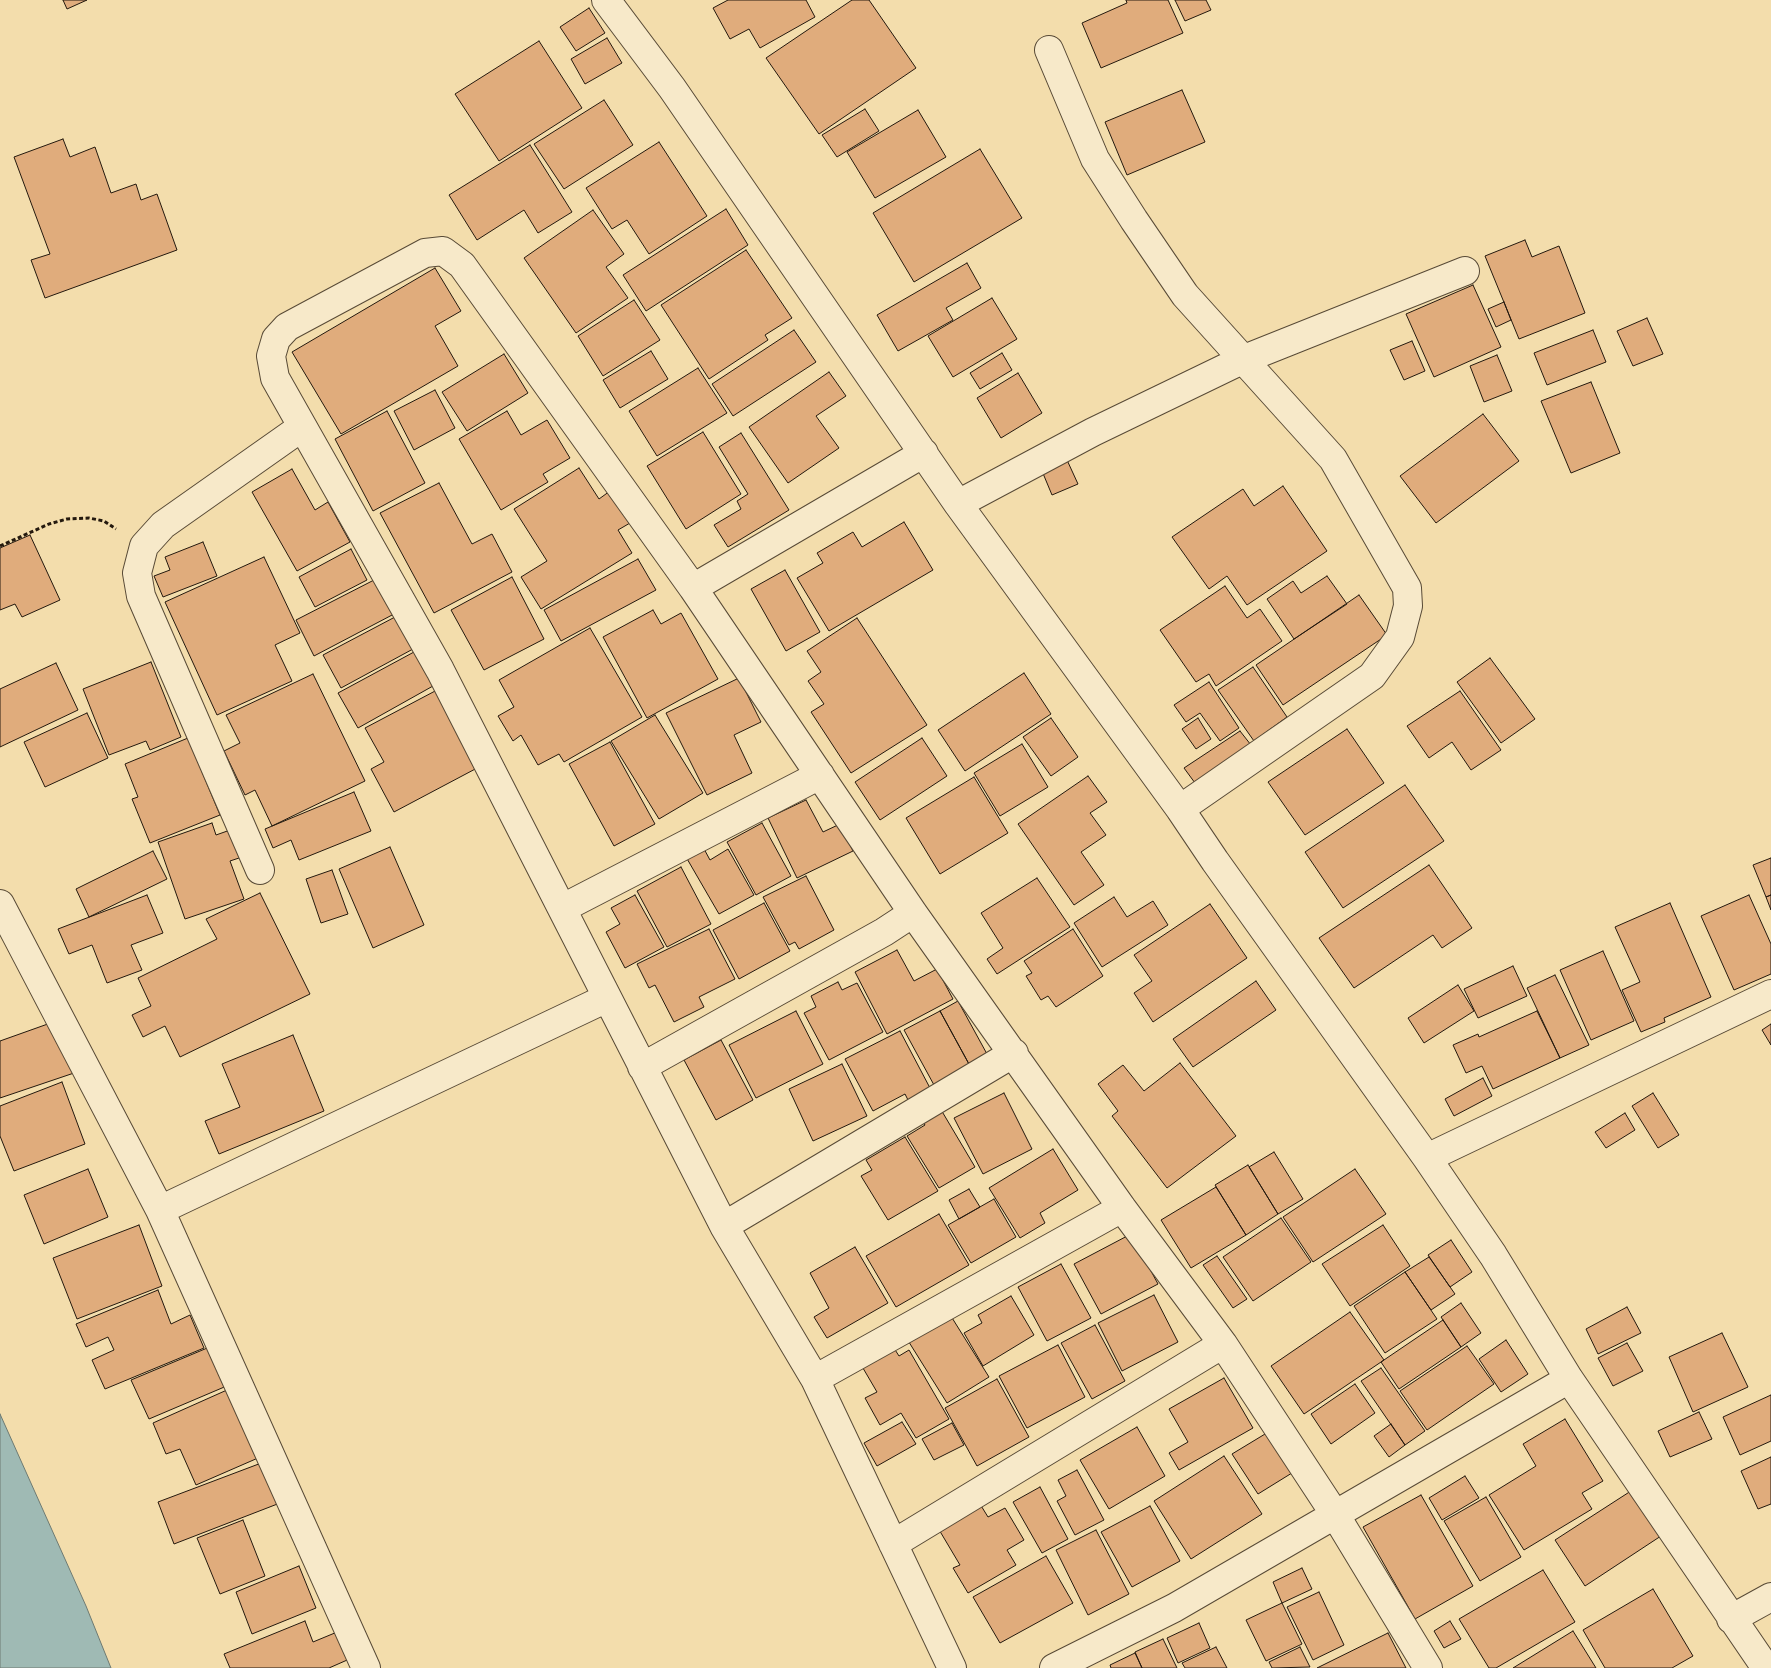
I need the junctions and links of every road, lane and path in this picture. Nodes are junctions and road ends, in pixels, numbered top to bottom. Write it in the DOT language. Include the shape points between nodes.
graph roads {
  1 [pos="606,0"];
  2 [pos="1049,50"];
  3 [pos="1465,271"];
  4 [pos="1242,360"];
  5 [pos="302,427"];
  6 [pos="924,453"];
  7 [pos="958,504"];
  8 [pos="0,546"];
  9 [pos="144,546"];
  10 [pos="693,588"];
  11 [pos="820,775"];
  12 [pos="1180,809"];
  13 [pos="260,870"];
  14 [pos="0,904"];
  15 [pos="562,908"];
  16 [pos="914,912"];
  17 [pos="1771,994"];
  18 [pos="607,998"];
  19 [pos="1014,1053"];
  20 [pos="642,1067"];
  21 [pos="1428,1158"];
  22 [pos="1122,1208"];
  23 [pos="160,1210"];
  24 [pos="724,1226"];
  25 [pos="1223,1344"];
  26 [pos="815,1379"];
  27 [pos="1569,1379"];
  28 [pos="1336,1516"];
  29 [pos="893,1544"];
  30 [pos="1771,1597"];
  31 [pos="1731,1618"];
  32 [pos="366,1668"];
  33 [pos="952,1668"];
  34 [pos="1054,1668"];
  35 [pos="1428,1668"];
  36 [pos="1766,1668"];
  1 -- 6 [label="street" via="672,88"];
  2 -- 4 [label="street" via="1095,159 1185,295"];
  3 -- 4 [label="street"];
  4 -- 7 [label="street" via="1093,432"];
  4 -- 12 [label="street" via="1333,459 1407,588 1408,606 1400,637 1372,676"];
  5 -- 9 [label="street" via="163,525"];
  5 -- 10 [label="street" via="276,378 271,356 276,339 287,327 425,253 442,252 462,264"];
  5 -- 15 [label="street" via="440,670"];
  6 -- 7 [label="street"];
  6 -- 10 [label="street"];
  7 -- 12 [label="street"];
  8 -- 9 [label="path" via="49,524 89,518 104,521"];
  9 -- 13 [label="street" via="137,573 141,596"];
  10 -- 11 [label="street"];
  11 -- 15 [label="street"];
  11 -- 16 [label="street"];
  12 -- 21 [label="street"];
  14 -- 23 [label="street"];
  15 -- 18 [label="street"];
  16 -- 19 [label="street"];
  16 -- 20 [label="street" via="884,932"];
  17 -- 21 [label="street"];
  18 -- 20 [label="street"];
  18 -- 23 [label="street"];
  19 -- 22 [label="street"];
  19 -- 24 [label="street"];
  20 -- 24 [label="street"];
  21 -- 27 [label="street" via="1493,1255"];
  22 -- 25 [label="street"];
  22 -- 26 [label="street"];
  23 -- 32 [label="street"];
  24 -- 26 [label="street"];
  25 -- 28 [label="street"];
  25 -- 29 [label="street"];
  26 -- 29 [label="street"];
  27 -- 28 [label="street"];
  27 -- 31 [label="street"];
  28 -- 34 [label="street" via="1174,1608"];
  28 -- 35 [label="street"];
  29 -- 33 [label="street"];
  30 -- 31 [label="street"];
  31 -- 36 [label="street"];
}
